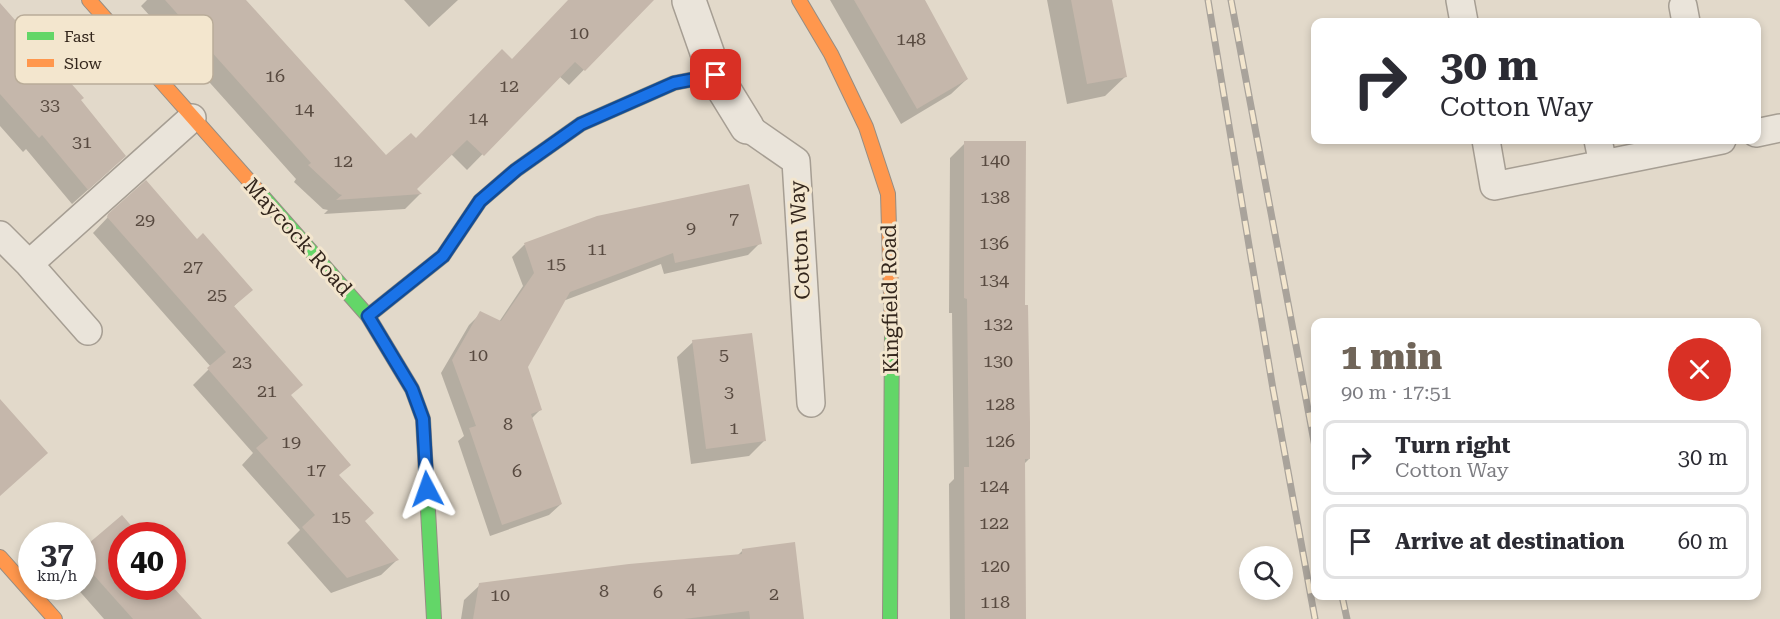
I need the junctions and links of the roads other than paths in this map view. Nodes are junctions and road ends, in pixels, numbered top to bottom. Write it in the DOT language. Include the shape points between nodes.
graph roads {
  1 [pos="89,0"];
  2 [pos="799,0"];
  3 [pos="1460,0"];
  4 [pos="688,1"];
  5 [pos="102,15"];
  6 [pos="1463,18"];
  7 [pos="716,75"];
  8 [pos="162,84"];
  9 [pos="192,118"];
  10 [pos="747,127"];
  11 [pos="1780,128"];
  12 [pos="1761,132"];
  13 [pos="1487,144"];
  14 [pos="1675,144"];
  15 [pos="1600,152"];
  16 [pos="0,235"];
  17 [pos="29,264"];
  18 [pos="368,316"];
  19 [pos="88,331"];
  20 [pos="811,403"];
  21 [pos="0,556"];
  22 [pos="55,619"];
  23 [pos="434,619"];
  24 [pos="890,619"];
  1 -- 5 [label="street, Maycock Road"];
  2 -- 24 [label="street, Kingfield Road" via="831,54 866,127 888,194 892,296"];
  3 -- 6 [label="lane"];
  4 -- 7 [label="street, Cotton Way"];
  7 -- 10 [label="street, Cotton Way"];
  7 -- 18 [label="street" via="674,83 581,124 480,201 443,256"];
  8 -- 9 [label="street, Maycock Road"];
  9 -- 17 [label="lane"];
  9 -- 18 [label="street, Maycock Road"];
  10 -- 20 [label="lane, Cotton Way" via="795,161"];
  11 -- 12 [label="lane"];
  13 -- 15 [label="lane" via="1494,186"];
  14 -- 15 [label="lane"];
  16 -- 17 [label="lane"];
  17 -- 19 [label="lane"];
  18 -- 23 [label="street, Maycock Road" via="412,389 423,419"];
  21 -- 22 [label="street"];
}
